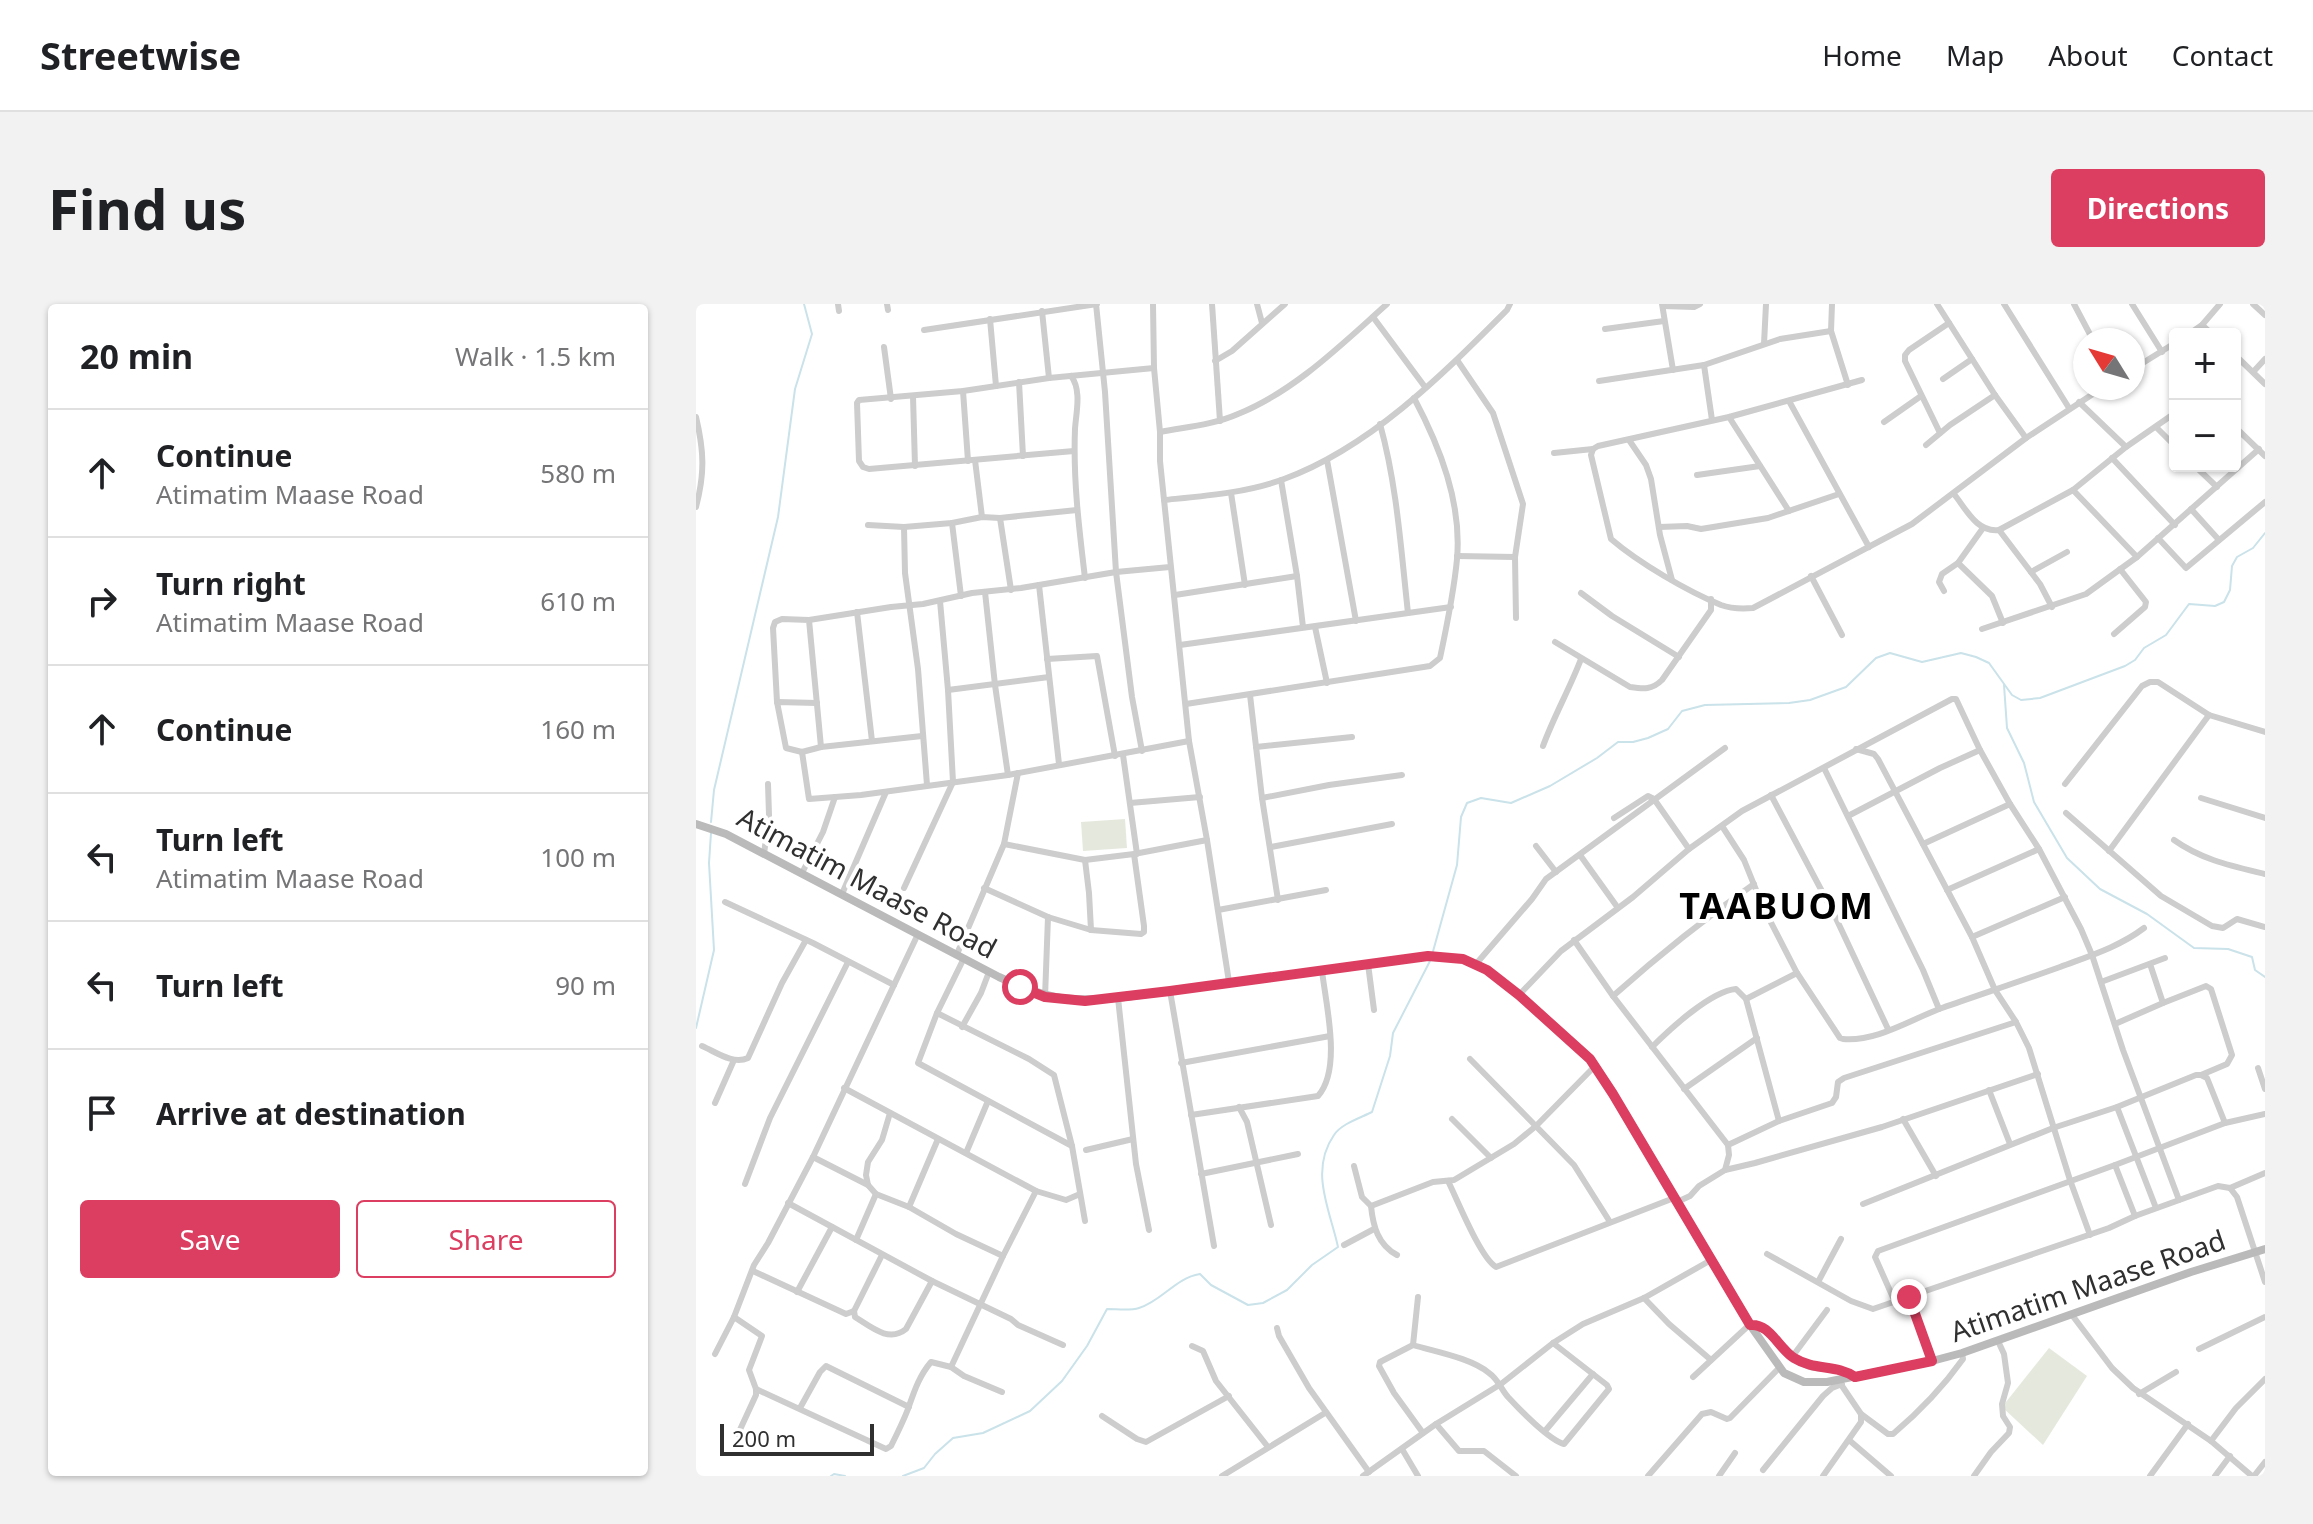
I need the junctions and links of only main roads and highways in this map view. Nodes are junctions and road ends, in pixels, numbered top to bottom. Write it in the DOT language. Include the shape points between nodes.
graph roads {
  1 [pos="696,824"];
  2 [pos="2260,1250"];
  1 -- 2 [label="main road, Atimatim Maase Road" via="714,828 1045,997 1118,998 1428,956 1476,964 1519,995 1595,1066 1750,1325 1792,1379 1839,1382 1962,1353"];
}
